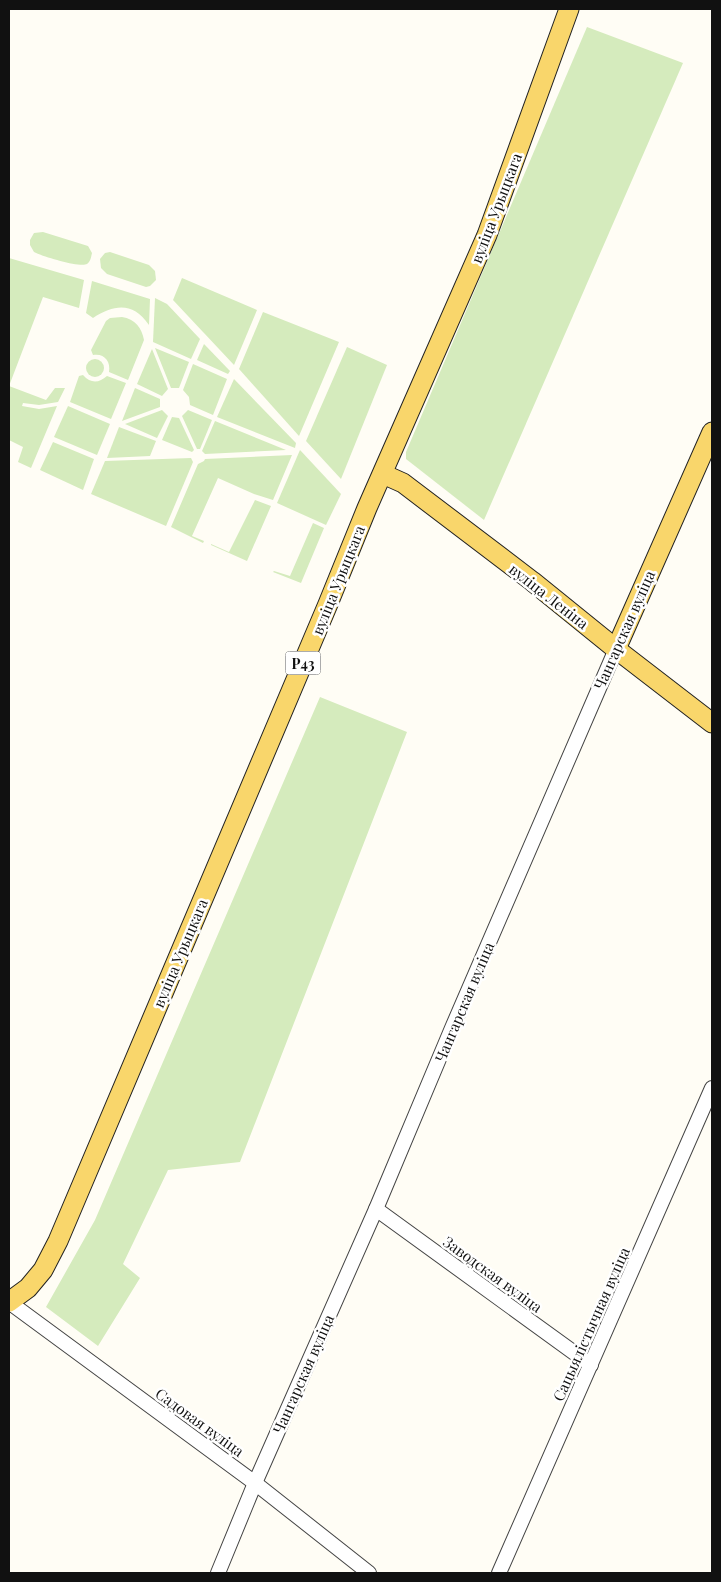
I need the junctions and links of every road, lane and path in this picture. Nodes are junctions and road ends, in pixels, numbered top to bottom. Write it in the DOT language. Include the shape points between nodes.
graph roads {
  1 [pos="569,9"];
  2 [pos="712,432"];
  3 [pos="383,474"];
  4 [pos="616,649"];
  5 [pos="712,723"];
  6 [pos="712,1088"];
  7 [pos="376,1209"];
  8 [pos="9,1302"];
  9 [pos="591,1365"];
  10 [pos="255,1483"];
  11 [pos="218,1573"];
  12 [pos="369,1573"];
  13 [pos="499,1573"];
  1 -- 3 [label="main road, вуліца Урыцкага / Р43" via="487,235"];
  2 -- 4 [label="main road, Чангарская вуліца"];
  3 -- 4 [label="main road, вуліца Леніна" via="403,483"];
  3 -- 8 [label="main road, вуліца Урыцкага / Р43" via="58,1241 43,1270 28,1288"];
  4 -- 5 [label="main road, вуліца Леніна"];
  4 -- 7 [label="street, Чангарская вуліца"];
  6 -- 9 [label="street, Сацыялістычная вуліца"];
  7 -- 9 [label="street, Заводская вуліца"];
  7 -- 10 [label="street, Чангарская вуліца"];
  8 -- 10 [label="street, Садовая вуліца"];
  9 -- 13 [label="street, Сацыялістычная вуліца"];
  10 -- 11 [label="street, Чангарская вуліца"];
  10 -- 12 [label="street, Садовая вуліца"];
}
